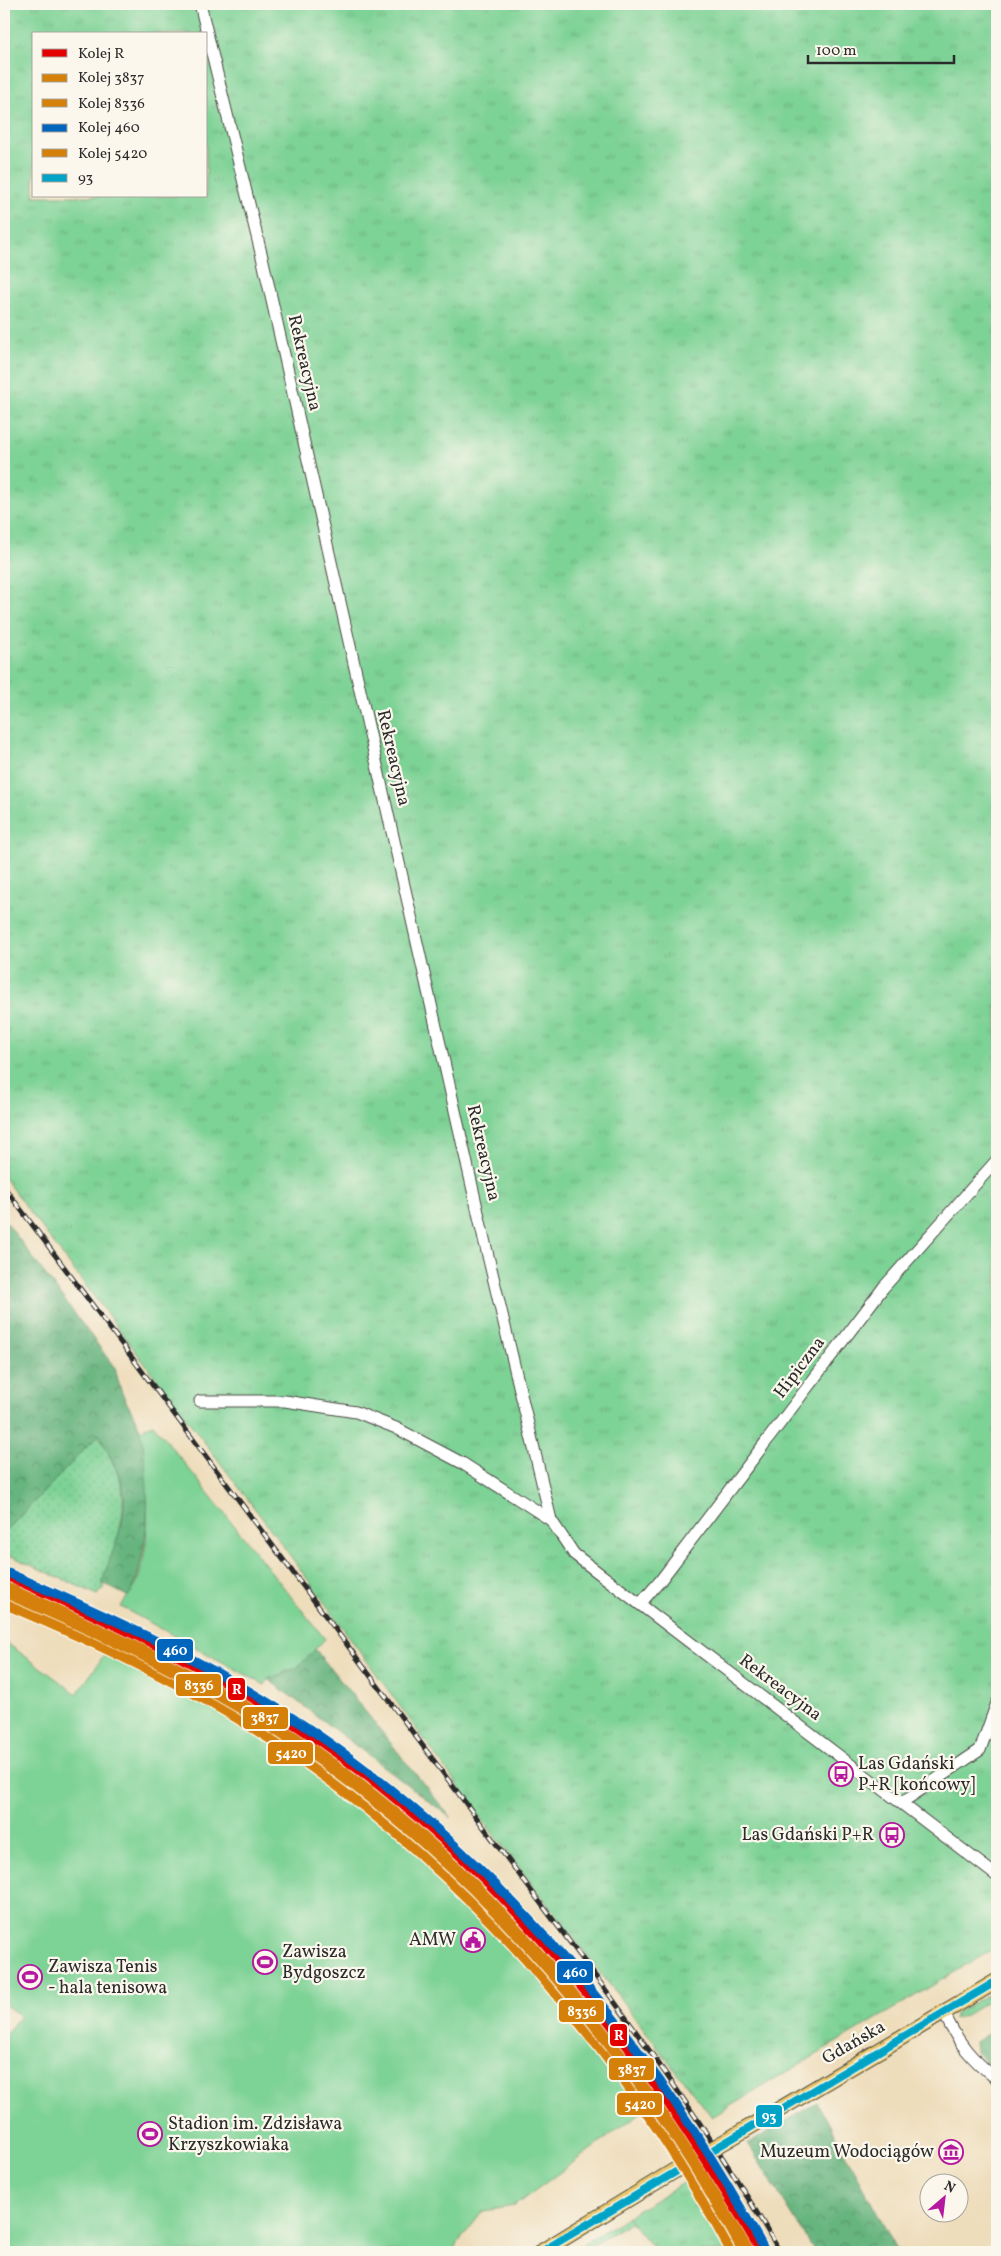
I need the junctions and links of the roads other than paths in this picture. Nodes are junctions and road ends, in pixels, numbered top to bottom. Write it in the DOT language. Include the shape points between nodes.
graph roads {
  1 [pos="200,4"];
  2 [pos="207,32"];
  3 [pos="208,37"];
  4 [pos="997,1160"];
  5 [pos="200,1401"];
  6 [pos="551,1520"];
  7 [pos="640,1604"];
  8 [pos="997,1703"];
  9 [pos="901,1803"];
  10 [pos="997,1876"];
  11 [pos="997,1981"];
  12 [pos="944,2013"];
  13 [pos="997,2079"];
  14 [pos="541,2252"];
  1 -- 2 [label="street, Rekreacyjna"];
  3 -- 6 [label="street, Rekreacyjna" via="263,261 484,1239"];
  4 -- 7 [label="street, Hipiczna" via="884,1288"];
  5 -- 6 [label="street, Rekreacyjna" via="285,1401 356,1412 396,1428 462,1462"];
  6 -- 7 [label="street, Rekreacyjna" via="574,1554"];
  7 -- 9 [label="street, Rekreacyjna"];
  8 -- 9 [label="street" via="980,1750"];
  9 -- 10 [label="street, Rekreacyjna"];
  11 -- 12 [label="main road, Gdańska"];
  12 -- 13 [label="street" via="961,2046"];
  12 -- 14 [label="main road, Gdańska, bridge"];
}
